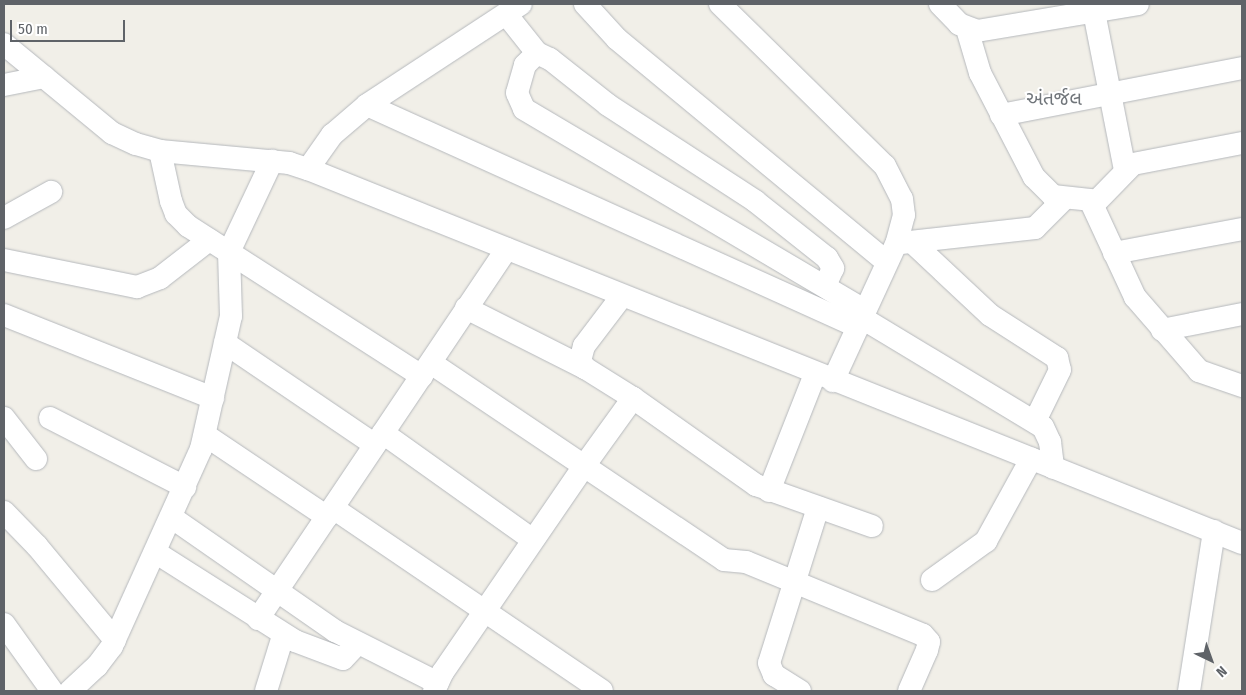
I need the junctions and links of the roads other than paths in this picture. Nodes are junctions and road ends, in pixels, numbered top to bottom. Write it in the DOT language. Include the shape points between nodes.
graph roads {
  1 [pos="585,4"];
  2 [pos="720,4"];
  3 [pos="940,4"];
  4 [pos="1138,4"];
  5 [pos="514,9"];
  6 [pos="1094,12"];
  7 [pos="967,29"];
  8 [pos="4,44"];
  9 [pos="537,53"];
  10 [pos="1242,68"];
  11 [pos="44,77"];
  12 [pos="4,86"];
  13 [pos="1110,94"];
  14 [pos="367,105"];
  15 [pos="1001,115"];
  16 [pos="1242,143"];
  17 [pos="160,151"];
  18 [pos="272,161"];
  19 [pos="308,168"];
  20 [pos="1125,170"];
  21 [pos="51,192"];
  22 [pos="1064,199"];
  23 [pos="1094,204"];
  24 [pos="4,218"];
  25 [pos="1242,229"];
  26 [pos="209,240"];
  27 [pos="507,250"];
  28 [pos="898,250"];
  29 [pos="229,252"];
  30 [pos="1114,253"];
  31 [pos="4,260"];
  32 [pos="825,286"];
  33 [pos="622,296"];
  34 [pos="466,308"];
  35 [pos="1242,314"];
  36 [pos="4,315"];
  37 [pos="862,319"];
  38 [pos="1162,330"];
  39 [pos="225,343"];
  40 [pos="585,368"];
  41 [pos="426,370"];
  42 [pos="824,377"];
  43 [pos="1242,386"];
  44 [pos="213,398"];
  45 [pos="633,398"];
  46 [pos="4,418"];
  47 [pos="50,418"];
  48 [pos="1035,421"];
  49 [pos="205,435"];
  50 [pos="379,439"];
  51 [pos="36,459"];
  52 [pos="1031,459"];
  53 [pos="584,466"];
  54 [pos="1053,468"];
  55 [pos="185,487"];
  56 [pos="769,491"];
  57 [pos="818,508"];
  58 [pos="4,512"];
  59 [pos="330,512"];
  60 [pos="171,517"];
  61 [pos="872,526"];
  62 [pos="1214,531"];
  63 [pos="533,540"];
  64 [pos="1242,543"];
  65 [pos="155,552"];
  66 [pos="932,580"];
  67 [pos="794,582"];
  68 [pos="277,591"];
  69 [pos="484,612"];
  70 [pos="258,619"];
  71 [pos="4,624"];
  72 [pos="283,636"];
  73 [pos="115,640"];
  74 [pos="358,644"];
  75 [pos="436,687"];
  76 [pos="52,691"];
  77 [pos="70,691"];
  78 [pos="266,691"];
  79 [pos="602,691"];
  80 [pos="800,691"];
  81 [pos="909,691"];
  82 [pos="1190,691"];
  1 -- 28 [label="street" via="617,39"];
  2 -- 28 [label="street" via="885,166 902,199 904,215"];
  3 -- 7 [label="street"];
  4 -- 6 [label="street"];
  5 -- 9 [label="street"];
  5 -- 14 [label="street"];
  6 -- 7 [label="street" via="988,30"];
  6 -- 13 [label="street"];
  7 -- 15 [label="street" via="980,74"];
  8 -- 11 [label="street"];
  9 -- 32 [label="street" via="550,59 608,105 755,201 827,258 833,268"];
  9 -- 32 [label="street" via="525,64 517,93 524,109 684,206"];
  10 -- 13 [label="street"];
  11 -- 12 [label="street"];
  11 -- 17 [label="street" via="112,133"];
  13 -- 15 [label="street"];
  13 -- 20 [label="street"];
  14 -- 19 [label="street" via="332,135"];
  14 -- 37 [label="street"];
  15 -- 22 [label="street" via="1034,177 1053,196"];
  16 -- 20 [label="street" via="1143,160"];
  17 -- 18 [label="street"];
  17 -- 26 [label="street" via="176,214"];
  18 -- 19 [label="street"];
  18 -- 29 [label="street"];
  19 -- 27 [label="street"];
  20 -- 23 [label="street"];
  21 -- 24 [label="street"];
  22 -- 23 [label="street" via="1084,198"];
  22 -- 28 [label="street" via="1035,228 952,235"];
  23 -- 30 [label="street"];
  25 -- 30 [label="street"];
  26 -- 29 [label="street"];
  26 -- 31 [label="street" via="160,278 137,287"];
  27 -- 33 [label="street"];
  27 -- 34 [label="street"];
  28 -- 37 [label="street"];
  28 -- 48 [label="street" via="1057,358 1060,370"];
  29 -- 39 [label="street" via="231,316"];
  29 -- 41 [label="street"];
  30 -- 38 [label="street" via="1135,296"];
  32 -- 37 [label="street"];
  33 -- 40 [label="street" via="584,346 580,361"];
  33 -- 42 [label="street"];
  34 -- 40 [label="street"];
  34 -- 41 [label="street"];
  35 -- 38 [label="street"];
  36 -- 44 [label="street"];
  37 -- 42 [label="street"];
  37 -- 48 [label="street"];
  38 -- 43 [label="street" via="1200,371"];
  39 -- 44 [label="street"];
  39 -- 50 [label="street"];
  40 -- 45 [label="street"];
  41 -- 50 [label="street"];
  41 -- 53 [label="street"];
  42 -- 52 [label="street"];
  42 -- 56 [label="street"];
  44 -- 49 [label="street"];
  45 -- 53 [label="street"];
  45 -- 56 [label="street" via="741,477"];
  46 -- 51 [label="street"];
  47 -- 55 [label="street"];
  48 -- 54 [label="street" via="1047,432"];
  49 -- 55 [label="street"];
  49 -- 59 [label="street"];
  50 -- 59 [label="street"];
  50 -- 63 [label="street"];
  52 -- 54 [label="street"];
  52 -- 66 [label="street" via="986,541"];
  53 -- 63 [label="street"];
  53 -- 67 [label="street" via="724,560 746,562"];
  54 -- 62 [label="street"];
  55 -- 60 [label="street"];
  56 -- 57 [label="street"];
  57 -- 61 [label="street"];
  57 -- 67 [label="street"];
  58 -- 73 [label="street" via="37,546"];
  59 -- 68 [label="street"];
  59 -- 69 [label="street"];
  60 -- 65 [label="street"];
  60 -- 68 [label="street"];
  62 -- 64 [label="street"];
  62 -- 82 [label="street"];
  63 -- 69 [label="street"];
  65 -- 70 [label="street"];
  65 -- 73 [label="street"];
  67 -- 80 [label="street" via="769,664 774,675"];
  67 -- 81 [label="street" via="923,635 929,642 927,650"];
  68 -- 70 [label="street"];
  68 -- 74 [label="street"];
  69 -- 75 [label="street"];
  69 -- 79 [label="street"];
  70 -- 72 [label="street"];
  71 -- 76 [label="street"];
  72 -- 74 [label="street" via="343,659"];
  72 -- 78 [label="street"];
  73 -- 77 [label="street" via="97,666"];
  74 -- 75 [label="street"];
}
